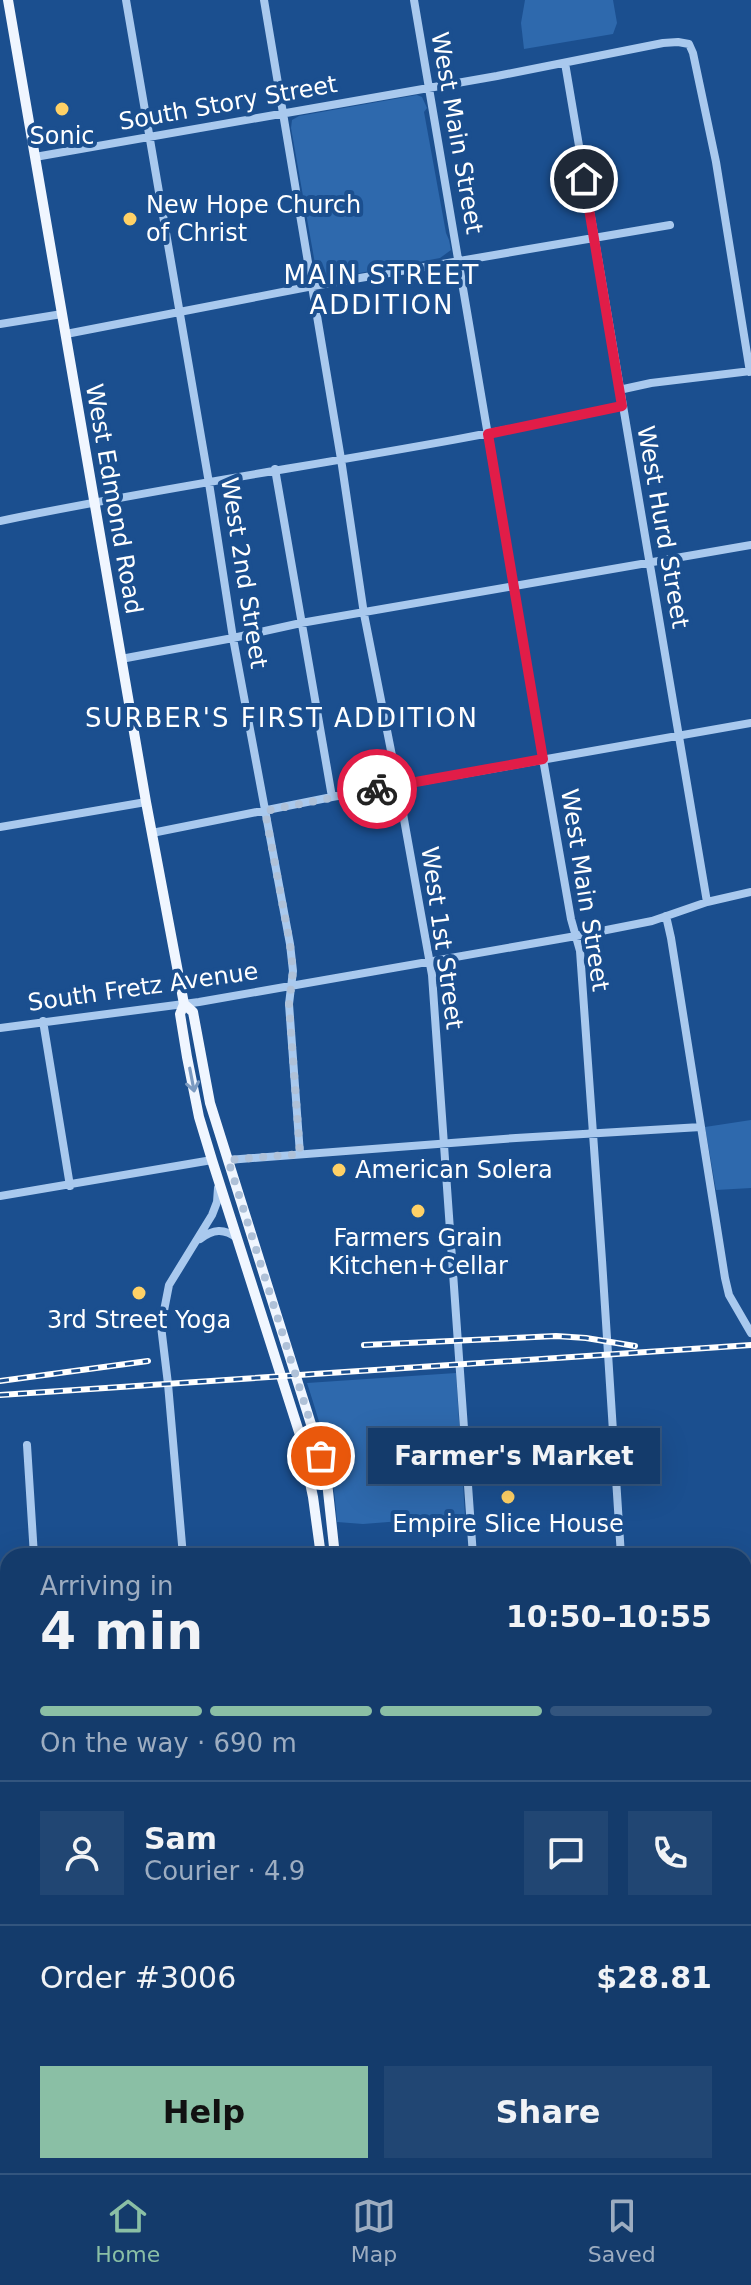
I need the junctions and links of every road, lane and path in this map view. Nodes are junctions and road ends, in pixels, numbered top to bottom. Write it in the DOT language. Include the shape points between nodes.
graph roads {
  1 [pos="8,0"];
  2 [pos="126,0"];
  3 [pos="264,0"];
  4 [pos="414,0"];
  5 [pos="565,63"];
  6 [pos="429,87"];
  7 [pos="283,113"];
  8 [pos="149,138"];
  9 [pos="35,157"];
  10 [pos="670,225"];
  11 [pos="593,237"];
  12 [pos="459,261"];
  13 [pos="313,286"];
  14 [pos="179,312"];
  15 [pos="62,314"];
  16 [pos="0,324"];
  17 [pos="66,334"];
  18 [pos="750,372"];
  19 [pos="619,390"];
  20 [pos="622,406"];
  21 [pos="488,434"];
  22 [pos="341,459"];
  23 [pos="275,469"];
  24 [pos="209,483"];
  25 [pos="96,503"];
  26 [pos="0,521"];
  27 [pos="751,545"];
  28 [pos="650,562"];
  29 [pos="514,586"];
  30 [pos="364,614"];
  31 [pos="301,623"];
  32 [pos="233,638"];
  33 [pos="121,659"];
  34 [pos="751,723"];
  35 [pos="679,735"];
  36 [pos="543,759"];
  37 [pos="398,786"];
  38 [pos="332,797"];
  39 [pos="146,802"];
  40 [pos="265,811"];
  41 [pos="0,827"];
  42 [pos="152,833"];
  43 [pos="751,892"];
  44 [pos="707,902"];
  45 [pos="666,916"];
  46 [pos="576,936"];
  47 [pos="429,962"];
  48 [pos="291,986"];
  49 [pos="184,1004"];
  50 [pos="43,1021"];
  51 [pos="0,1028"];
  52 [pos="701,1127"];
  53 [pos="593,1133"];
  54 [pos="444,1143"];
  55 [pos="300,1154"];
  56 [pos="212,1160"];
  57 [pos="228,1160"];
  58 [pos="218,1177"];
  59 [pos="70,1186"];
  60 [pos="0,1196"];
  61 [pos="237,1238"];
  62 [pos="196,1242"];
  63 [pos="751,1333"];
  64 [pos="27,1445"];
  65 [pos="33,1548"];
  66 [pos="182,1548"];
  67 [pos="320,1548"];
  68 [pos="334,1548"];
  69 [pos="472,1548"];
  70 [pos="620,1548"];
  1 -- 9 [label="main road, West Edmond Road"];
  2 -- 8 [label="street, West 2nd Street"];
  3 -- 7 [label="street, West 1st Street"];
  4 -- 6 [label="street, West Main Street"];
  5 -- 6 [label="street, South Story Street"];
  5 -- 11 [label="street, West Hurd Street"];
  5 -- 18 [label="street, South Story Street" via="663,43 689,44 716,162"];
  6 -- 7 [label="street, South Story Street"];
  6 -- 12 [label="street, West Main Street"];
  7 -- 8 [label="street, South Story Street"];
  7 -- 13 [label="street, West 1st Street"];
  8 -- 9 [label="street, South Story Street"];
  8 -- 14 [label="street, West 2nd Street"];
  9 -- 15 [label="main road, West Edmond Road"];
  10 -- 11 [label="street"];
  11 -- 12 [label="street"];
  11 -- 19 [label="street, West Hurd Street"];
  12 -- 13 [label="street"];
  12 -- 21 [label="street, West Main Street"];
  13 -- 14 [label="street"];
  13 -- 22 [label="street, West 1st Street"];
  14 -- 17 [label="street"];
  14 -- 24 [label="street, West 2nd Street"];
  15 -- 16 [label="street"];
  15 -- 17 [label="main road, West Edmond Road"];
  17 -- 25 [label="main road, West Edmond Road"];
  18 -- 19 [label="street"];
  19 -- 20 [label="street, West Hurd Street"];
  20 -- 21 [label="street"];
  20 -- 28 [label="street, West Hurd Street"];
  21 -- 22 [label="street"];
  21 -- 29 [label="street, West Main Street"];
  22 -- 23 [label="street"];
  22 -- 30 [label="street, West 1st Street"];
  23 -- 24 [label="street"];
  23 -- 31 [label="street"];
  24 -- 25 [label="street"];
  24 -- 32 [label="street, West 2nd Street"];
  25 -- 26 [label="street"];
  25 -- 33 [label="main road, West Edmond Road"];
  27 -- 28 [label="street"];
  28 -- 29 [label="street"];
  28 -- 35 [label="street, West Hurd Street"];
  29 -- 30 [label="street"];
  29 -- 36 [label="street, West Main Street"];
  30 -- 31 [label="street"];
  30 -- 37 [label="street, West 1st Street"];
  31 -- 32 [label="street"];
  31 -- 38 [label="street"];
  32 -- 33 [label="street"];
  32 -- 40 [label="street, West 2nd Street"];
  33 -- 39 [label="main road, West Edmond Road"];
  34 -- 35 [label="street"];
  35 -- 36 [label="street"];
  35 -- 44 [label="street, West Hurd Street"];
  36 -- 37 [label="street"];
  36 -- 46 [label="street, West Main Street"];
  37 -- 38 [label="street"];
  37 -- 47 [label="street, West 1st Street"];
  38 -- 40 [label="street"];
  39 -- 41 [label="street"];
  39 -- 42 [label="main road, West Edmond Road"];
  40 -- 42 [label="street"];
  40 -- 48 [label="street, West 2nd Street" via="290,944"];
  42 -- 49 [label="main road, West Edmond Road"];
  43 -- 44 [label="street, South Fretz Avenue"];
  44 -- 45 [label="street, South Fretz Avenue"];
  45 -- 46 [label="street, South Fretz Avenue"];
  45 -- 52 [label="street"];
  46 -- 47 [label="street, South Fretz Avenue"];
  46 -- 53 [label="street, West Main Street"];
  47 -- 48 [label="street, South Fretz Avenue"];
  47 -- 54 [label="street, West 1st Street"];
  48 -- 49 [label="street, South Fretz Avenue"];
  48 -- 55 [label="street, West 2nd Street"];
  49 -- 50 [label="street, South Fretz Avenue"];
  49 -- 56 [label="main road, West Edmond Road, one-way" via="180,1014 187,1057"];
  49 -- 57 [label="main road, West Edmond Road" via="193,1012 210,1103"];
  50 -- 51 [label="street, South Fretz Avenue"];
  50 -- 59 [label="street"];
  52 -- 53 [label="street"];
  52 -- 63 [label="street" via="729,1295"];
  53 -- 54 [label="street"];
  53 -- 70 [label="street, West Main Street"];
  54 -- 55 [label="street"];
  54 -- 69 [label="street, West 1st Street"];
  55 -- 57 [label="street"];
  56 -- 58 [label="main road, West Edmond Road"];
  56 -- 59 [label="street"];
  57 -- 68 [label="main road, West Edmond Road" via="321,1456"];
  58 -- 61 [label="main road, West Edmond Road"];
  58 -- 62 [label="street" via="217,1202"];
  59 -- 60 [label="street"];
  61 -- 62 [label="street" via="222,1230"];
  61 -- 67 [label="main road, West Edmond Road" via="300,1435"];
  62 -- 66 [label="street" via="169,1285 161,1326"];
  64 -- 65 [label="street"];
}
